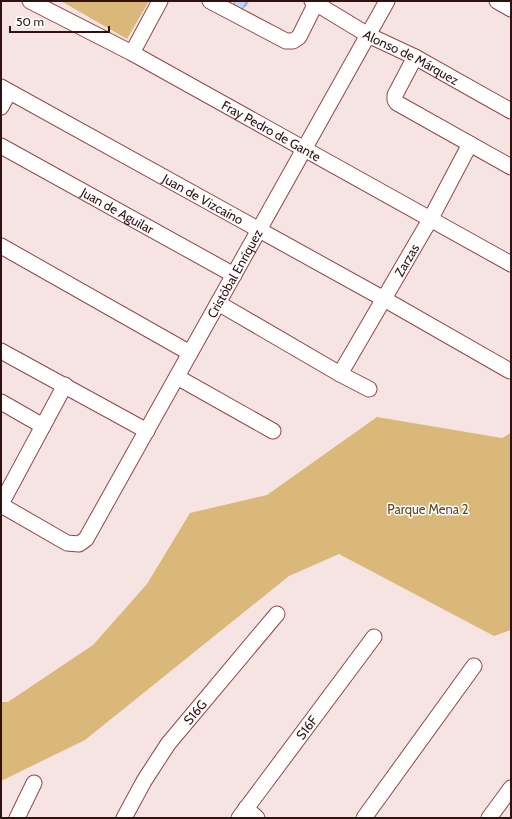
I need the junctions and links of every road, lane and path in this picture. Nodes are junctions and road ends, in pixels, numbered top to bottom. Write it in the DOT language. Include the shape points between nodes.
graph roads {
  1 [pos="160,1"];
  2 [pos="210,1"];
  3 [pos="387,1"];
  4 [pos="497,1"];
  5 [pos="314,2"];
  6 [pos="40,3"];
  7 [pos="511,9"];
  8 [pos="368,35"];
  9 [pos="132,53"];
  10 [pos="415,56"];
  11 [pos="5,89"];
  12 [pos="1,107"];
  13 [pos="511,111"];
  14 [pos="470,144"];
  15 [pos="1,146"];
  16 [pos="305,149"];
  17 [pos="511,168"];
  18 [pos="431,218"];
  19 [pos="259,230"];
  20 [pos="1,246"];
  21 [pos="511,264"];
  22 [pos="234,275"];
  23 [pos="384,299"];
  24 [pos="218,303"];
  25 [pos="1,351"];
  26 [pos="190,352"];
  27 [pos="510,371"];
  28 [pos="340,374"];
  29 [pos="177,377"];
  30 [pos="65,385"];
  31 [pos="369,389"];
  32 [pos="1,402"];
  33 [pos="43,426"];
  34 [pos="147,431"];
  35 [pos="273,431"];
  36 [pos="1,504"];
  37 [pos="277,614"];
  38 [pos="374,637"];
  39 [pos="474,666"];
  40 [pos="34,783"];
  41 [pos="511,788"];
  42 [pos="247,815"];
  43 [pos="17,818"];
  44 [pos="124,818"];
  45 [pos="364,818"];
  46 [pos="489,818"];
  1 -- 9 [label="street"];
  2 -- 5 [label="street" via="286,41 293,41 299,37"];
  3 -- 8 [label="street, Cristóbal Enríquez"];
  4 -- 7 [label="street"];
  5 -- 8 [label="street, Alonso de Márquez"];
  6 -- 9 [label="street, Fray Pedro de Gante"];
  8 -- 10 [label="street, Alonso de Márquez"];
  8 -- 16 [label="street, Cristóbal Enríquez"];
  9 -- 16 [label="street, Fray Pedro de Gante"];
  10 -- 13 [label="street, Alonso de Márquez"];
  10 -- 14 [label="street" via="395,95 395,100"];
  11 -- 12 [label="street"];
  11 -- 19 [label="street, Juan de Vizcaíno"];
  14 -- 17 [label="street"];
  14 -- 18 [label="street, Zarzas"];
  15 -- 22 [label="street, Juan de Aguilar"];
  16 -- 18 [label="street, Fray Pedro de Gante"];
  16 -- 19 [label="street, Cristóbal Enríquez"];
  18 -- 21 [label="street, Fray Pedro de Gante"];
  18 -- 23 [label="street, Zarzas"];
  19 -- 22 [label="street, Cristóbal Enríquez"];
  19 -- 23 [label="street, Juan de Vizcaíno"];
  20 -- 26 [label="street"];
  22 -- 24 [label="street, Cristóbal Enríquez"];
  23 -- 27 [label="street, Juan de Vizcaíno"];
  23 -- 28 [label="street, Zarzas"];
  24 -- 26 [label="street, Cristóbal Enríquez"];
  24 -- 28 [label="street"];
  25 -- 30 [label="street"];
  26 -- 29 [label="street, Cristóbal Enríquez"];
  28 -- 31 [label="street"];
  29 -- 34 [label="street, Cristóbal Enríquez"];
  29 -- 35 [label="street"];
  30 -- 33 [label="street"];
  30 -- 34 [label="street"];
  32 -- 33 [label="street"];
  33 -- 36 [label="street"];
  34 -- 36 [label="street, Cristóbal Enríquez" via="86,539 78,544 67,543"];
  37 -- 44 [label="street, S16G" via="168,744"];
  38 -- 42 [label="street, S16F"];
  39 -- 45 [label="street"];
  40 -- 43 [label="street"];
  41 -- 46 [label="street"];
}
